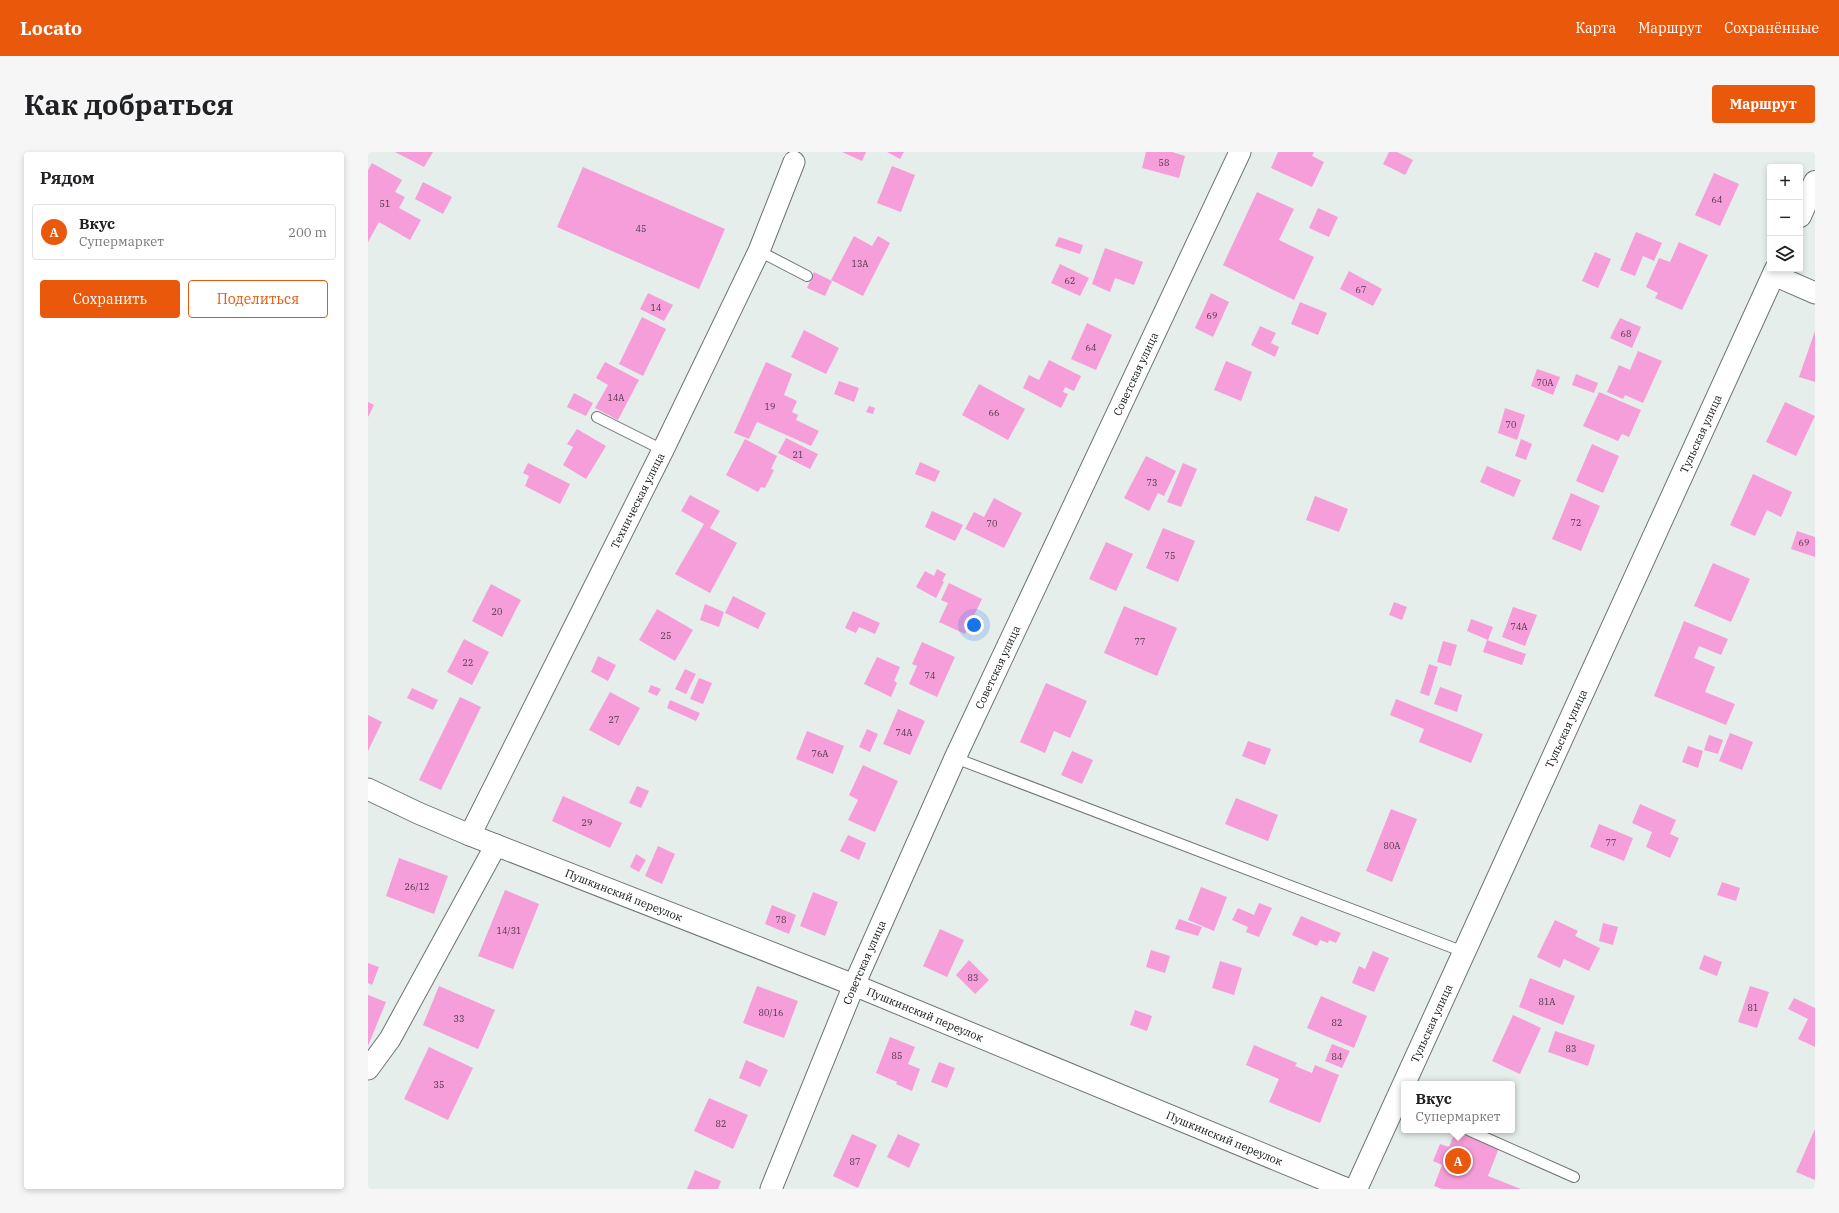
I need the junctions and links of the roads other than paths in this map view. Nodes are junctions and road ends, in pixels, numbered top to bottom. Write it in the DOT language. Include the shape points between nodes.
graph roads {
  1 [pos="1240,152"];
  2 [pos="796,157"];
  3 [pos="1815,182"];
  4 [pos="1803,209"];
  5 [pos="759,251"];
  6 [pos="1775,272"];
  7 [pos="807,276"];
  8 [pos="1815,293"];
  9 [pos="597,417"];
  10 [pos="663,450"];
  11 [pos="955,758"];
  12 [pos="368,789"];
  13 [pos="470,835"];
  14 [pos="496,845"];
  15 [pos="1464,952"];
  16 [pos="854,986"];
  17 [pos="368,1069"];
  18 [pos="1408,1081"];
  19 [pos="1400,1100"];
  20 [pos="1475,1133"];
  21 [pos="1574,1177"];
  22 [pos="771,1189"];
  23 [pos="1347,1189"];
  24 [pos="1356,1189"];
  1 -- 11 [label="street, Советская улица"];
  2 -- 5 [label="street, Техническая улица"];
  3 -- 4 [label="main road"];
  5 -- 7 [label="lane"];
  5 -- 10 [label="street, Техническая улица"];
  6 -- 8 [label="street"];
  6 -- 15 [label="main road, Тульская улица"];
  9 -- 10 [label="lane"];
  10 -- 13 [label="street, Техническая улица"];
  11 -- 15 [label="lane"];
  11 -- 16 [label="street, Советская улица"];
  12 -- 13 [label="street, Пушкинский переулок"];
  13 -- 14 [label="street, Пушкинский переулок"];
  14 -- 16 [label="street, Пушкинский переулок"];
  14 -- 17 [label="street" via="390,1039"];
  15 -- 18 [label="main road, Тульская улица"];
  16 -- 22 [label="street, Советская улица"];
  16 -- 23 [label="street, Пушкинский переулок"];
  19 -- 24 [label="main road, Тульская улица"];
  20 -- 21 [label="lane"];
}
